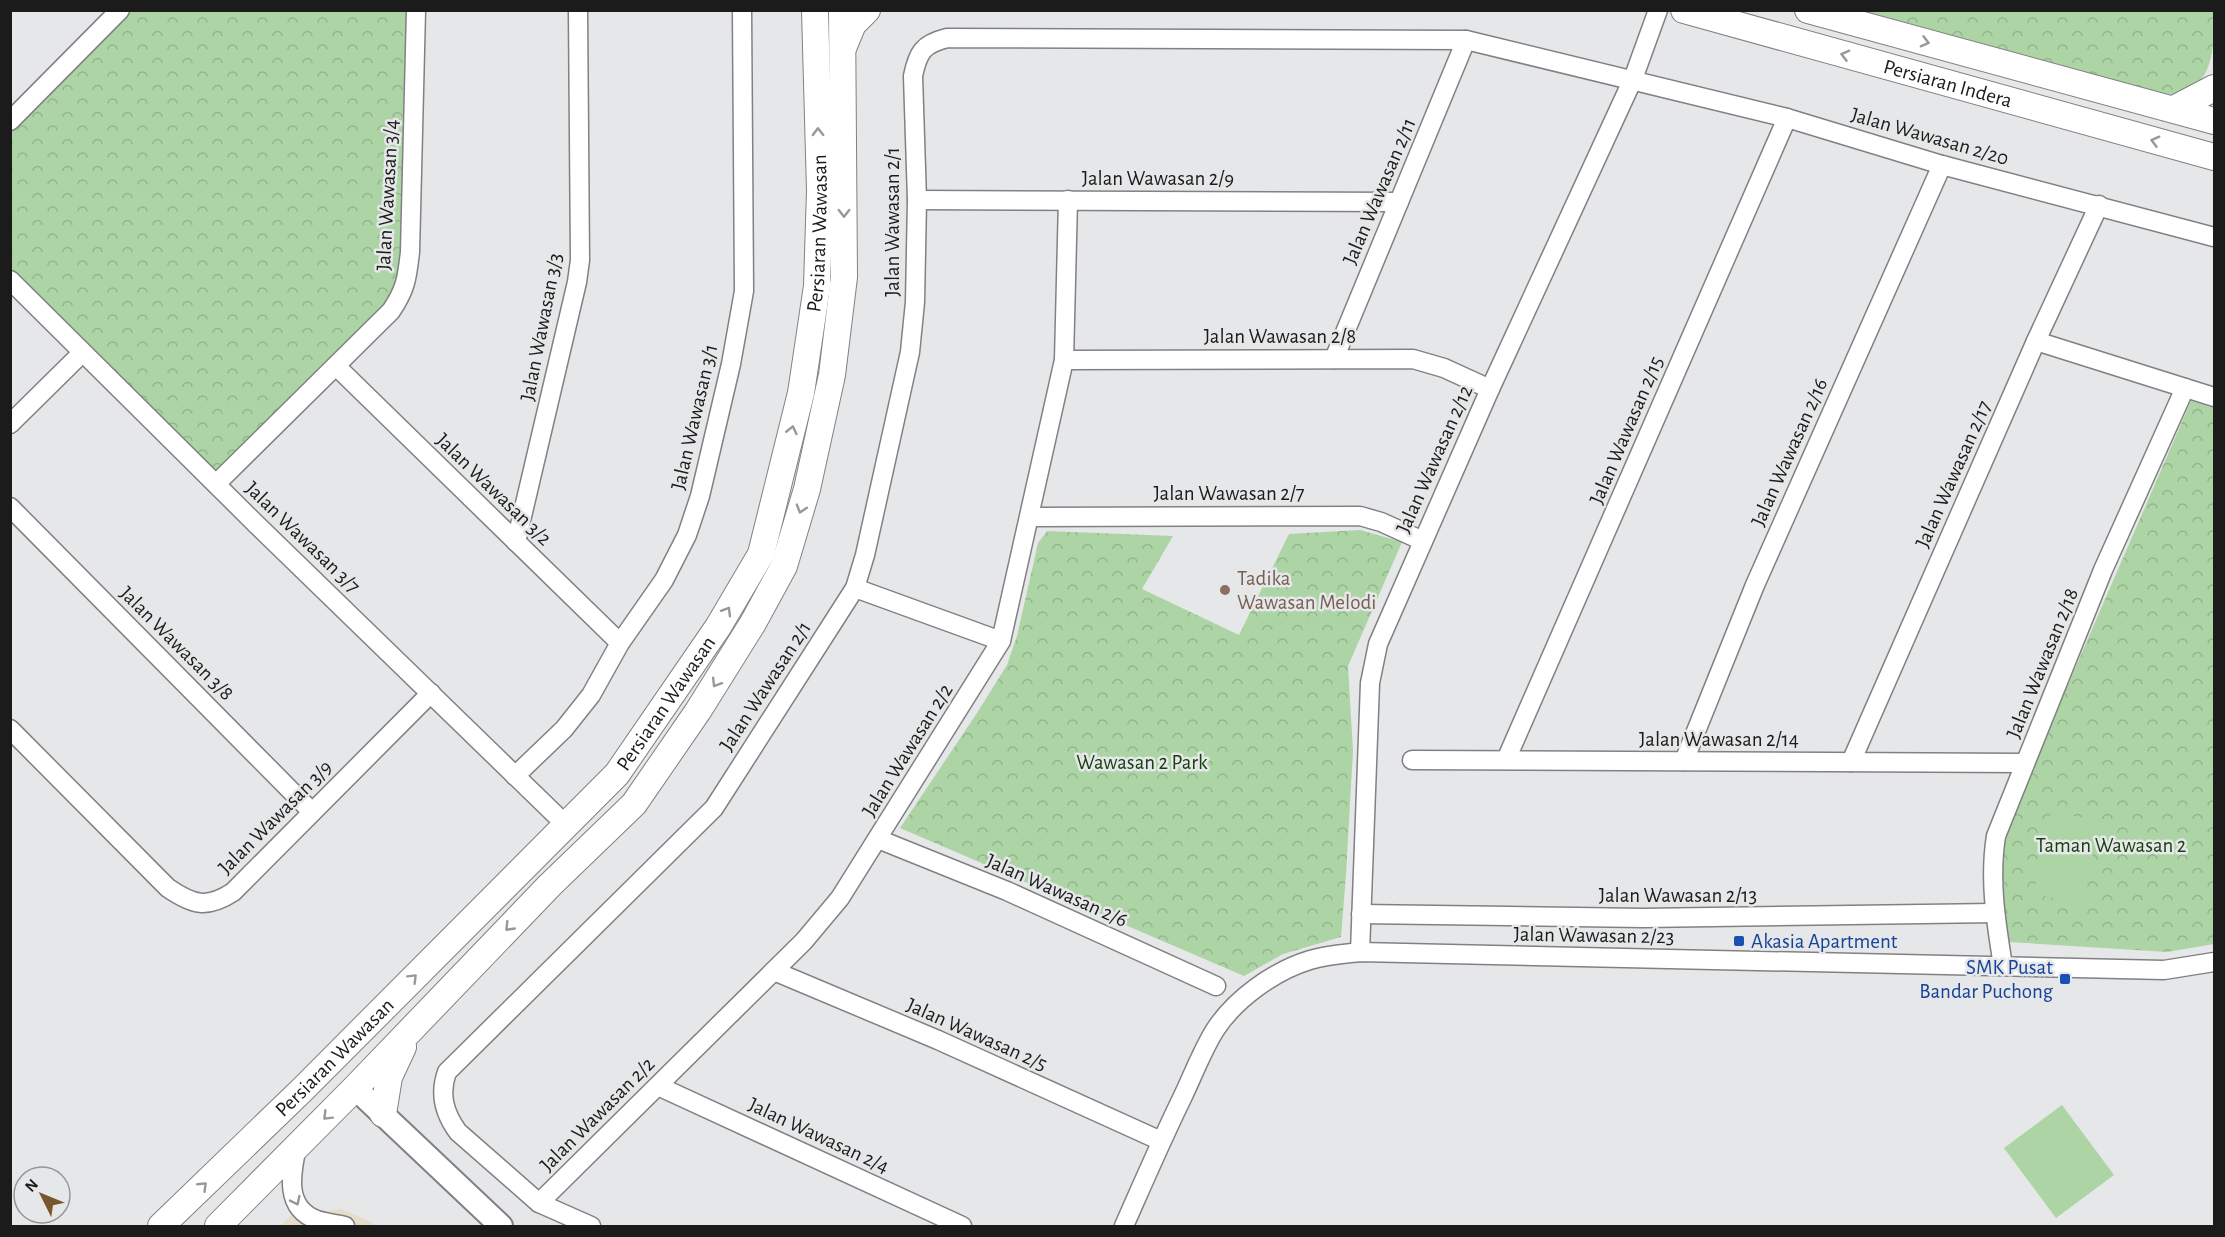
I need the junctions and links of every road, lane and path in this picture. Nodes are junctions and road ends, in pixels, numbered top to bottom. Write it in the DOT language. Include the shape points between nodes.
graph roads {
  1 [pos="120,10"];
  2 [pos="416,10"];
  3 [pos="578,10"];
  4 [pos="742,10"];
  5 [pos="816,10"];
  6 [pos="842,10"];
  7 [pos="867,10"];
  8 [pos="1658,10"];
  9 [pos="1684,10"];
  10 [pos="1808,10"];
  11 [pos="1467,40"];
  12 [pos="843,50"];
  13 [pos="922,50"];
  14 [pos="1633,79"];
  15 [pos="2214,88"];
  16 [pos="2174,110"];
  17 [pos="1787,118"];
  18 [pos="10,121"];
  19 [pos="2214,121"];
  20 [pos="2213,152"];
  21 [pos="1942,165"];
  22 [pos="1068,200"];
  23 [pos="917,201"];
  24 [pos="1399,202"];
  25 [pos="2099,205"];
  26 [pos="2214,237"];
  27 [pos="10,280"];
  28 [pos="2036,341"];
  29 [pos="82,353"];
  30 [pos="1334,359"];
  31 [pos="1064,360"];
  32 [pos="336,366"];
  33 [pos="2185,388"];
  34 [pos="1490,389"];
  35 [pos="2214,397"];
  36 [pos="10,424"];
  37 [pos="216,484"];
  38 [pos="10,507"];
  39 [pos="1030,517"];
  40 [pos="1423,541"];
  41 [pos="516,542"];
  42 [pos="855,588"];
  43 [pos="1001,641"];
  44 [pos="620,643"];
  45 [pos="431,693"];
  46 [pos="10,729"];
  47 [pos="1412,760"];
  48 [pos="1506,760"];
  49 [pos="1684,761"];
  50 [pos="1851,762"];
  51 [pos="2025,763"];
  52 [pos="515,776"];
  53 [pos="634,804"];
  54 [pos="312,812"];
  55 [pos="566,825"];
  56 [pos="878,839"];
  57 [pos="550,885"];
  58 [pos="1995,913"];
  59 [pos="1361,914"];
  60 [pos="1360,952"];
  61 [pos="2214,962"];
  62 [pos="2003,966"];
  63 [pos="774,971"];
  64 [pos="1216,986"];
  65 [pos="417,1024"];
  66 [pos="357,1034"];
  67 [pos="658,1086"];
  68 [pos="355,1088"];
  69 [pos="303,1089"];
  70 [pos="383,1114"];
  71 [pos="1161,1141"];
  72 [pos="298,1144"];
  73 [pos="539,1203"];
  74 [pos="161,1227"];
  75 [pos="218,1227"];
  76 [pos="345,1227"];
  77 [pos="501,1227"];
  78 [pos="591,1227"];
  79 [pos="962,1227"];
  80 [pos="1124,1227"];
  1 -- 18 [label="street"];
  2 -- 32 [label="street, Jalan Wawasan 3/4" via="407,276 391,311"];
  3 -- 41 [label="street, Jalan Wawasan 3/3" via="580,260"];
  4 -- 44 [label="street, Jalan Wawasan 3/1" via="744,291 739,322 687,535 664,580"];
  55 -- 5 [label="main road, Persiaran Wawasan, one-way" via="617,774 718,627 761,554 801,393 817,286 820,191"];
  6 -- 12 [label="main road, Persiaran Wawasan"];
  7 -- 12 [label="main road" via="853,24"];
  8 -- 14 [label="street, Jalan Wawasan 2/12"];
  20 -- 9 [label="main road, Persiaran Indera, one-way"];
  10 -- 16 [label="main road, Persiaran Indera, one-way"];
  11 -- 13 [label="street, Jalan Wawasan 2/20" via="947,38 932,41"];
  11 -- 14 [label="street, Jalan Wawasan 2/20"];
  11 -- 24 [label="street, Jalan Wawasan 2/11"];
  12 -- 53 [label="main road, Persiaran Wawasan, one-way" via="844,277 832,375 807,489 784,566 698,711"];
  13 -- 23 [label="street, Jalan Wawasan 2/1" via="913,76"];
  14 -- 17 [label="street, Jalan Wawasan 2/20"];
  14 -- 34 [label="street, Jalan Wawasan 2/12"];
  15 -- 16 [label="main road"];
  16 -- 19 [label="main road, Persiaran Indera"];
  17 -- 21 [label="street, Jalan Wawasan 2/20"];
  17 -- 48 [label="street, Jalan Wawasan 2/15"];
  21 -- 25 [label="street, Jalan Wawasan 2/20"];
  21 -- 49 [label="street, Jalan Wawasan 2/16" via="1755,585"];
  22 -- 23 [label="street, Jalan Wawasan 2/9"];
  22 -- 24 [label="street, Jalan Wawasan 2/9"];
  22 -- 31 [label="street, Jalan Wawasan 2/2"];
  23 -- 42 [label="street, Jalan Wawasan 2/1" via="910,352"];
  24 -- 30 [label="street, Jalan Wawasan 2/11"];
  25 -- 26 [label="street, Jalan Wawasan 2/20"];
  25 -- 28 [label="street, Jalan Wawasan 2/17"];
  27 -- 29 [label="street, Jalan Wawasan 3/7"];
  28 -- 33 [label="street"];
  28 -- 50 [label="street, Jalan Wawasan 2/17"];
  29 -- 36 [label="street"];
  29 -- 37 [label="street, Jalan Wawasan 3/7"];
  30 -- 31 [label="street, Jalan Wawasan 2/8"];
  30 -- 34 [label="street, Jalan Wawasan 2/8" via="1413,359"];
  31 -- 39 [label="street, Jalan Wawasan 2/2"];
  32 -- 37 [label="street, Jalan Wawasan 3/4"];
  32 -- 41 [label="street, Jalan Wawasan 3/2"];
  33 -- 35 [label="street"];
  33 -- 51 [label="street, Jalan Wawasan 2/18" via="2103,570"];
  34 -- 40 [label="street, Jalan Wawasan 2/12"];
  37 -- 45 [label="street, Jalan Wawasan 3/7"];
  38 -- 54 [label="street, Jalan Wawasan 3/8"];
  39 -- 40 [label="street, Jalan Wawasan 2/7" via="1360,516"];
  39 -- 43 [label="street, Jalan Wawasan 2/2"];
  40 -- 59 [label="street, Jalan Wawasan 2/12" via="1378,644 1370,682"];
  41 -- 44 [label="street, Jalan Wawasan 3/2"];
  42 -- 43 [label="street"];
  42 -- 73 [label="street, Jalan Wawasan 2/1" via="714,808 447,1072 442,1098 449,1120"];
  43 -- 56 [label="street, Jalan Wawasan 2/2"];
  44 -- 52 [label="street, Jalan Wawasan 3/1" via="591,695 564,729"];
  45 -- 52 [label="street, Jalan Wawasan 3/7"];
  45 -- 54 [label="street, Jalan Wawasan 3/9"];
  46 -- 54 [label="street, Jalan Wawasan 3/9" via="168,888 195,902 219,902 233,892"];
  47 -- 48 [label="street, Jalan Wawasan 2/14"];
  48 -- 49 [label="street, Jalan Wawasan 2/14"];
  49 -- 50 [label="street, Jalan Wawasan 2/14"];
  50 -- 51 [label="street, Jalan Wawasan 2/14"];
  51 -- 58 [label="street, Jalan Wawasan 2/18" via="1996,836 1992,858"];
  52 -- 55 [label="street, Jalan Wawasan 3/7"];
  53 -- 55 [label="main road" via="596,821"];
  53 -- 57 [label="main road, Persiaran Wawasan"];
  55 -- 57 [label="main road" via="571,832 570,846"];
  66 -- 55 [label="main road, Persiaran Wawasan, one-way"];
  56 -- 63 [label="street, Jalan Wawasan 2/2" via="840,898"];
  56 -- 64 [label="street, Jalan Wawasan 2/6" via="1007,891"];
  57 -- 65 [label="main road, Persiaran Wawasan, one-way"];
  58 -- 59 [label="street, Jalan Wawasan 2/13" via="1643,918"];
  58 -- 62 [label="street, Jalan Wawasan 2/18"];
  59 -- 60 [label="street, Jalan Wawasan 2/12"];
  60 -- 62 [label="street, Jalan Wawasan 2/23"];
  60 -- 71 [label="street, Jalan Wawasan 2/23" via="1309,960 1289,969 1227,1013 1214,1031"];
  61 -- 62 [label="street, Jalan Wawasan 2/23" via="2164,970"];
  63 -- 67 [label="street, Jalan Wawasan 2/2"];
  63 -- 71 [label="street, Jalan Wawasan 2/5"];
  65 -- 68 [label="main road, Persiaran Wawasan"];
  65 -- 70 [label="main road" via="393,1067"];
  66 -- 68 [label="main road"];
  66 -- 69 [label="main road, Persiaran Wawasan"];
  67 -- 73 [label="street, Jalan Wawasan 2/2"];
  67 -- 79 [label="street, Jalan Wawasan 2/4"];
  68 -- 69 [label="main road"];
  68 -- 70 [label="street"];
  68 -- 72 [label="main road, Persiaran Wawasan, one-way"];
  74 -- 69 [label="main road, Persiaran Wawasan, one-way"];
  70 -- 77 [label="street"];
  71 -- 80 [label="street, Jalan Wawasan 2/23"];
  72 -- 75 [label="main road, Persiaran Wawasan"];
  72 -- 76 [label="street, one-way" via="291,1191 300,1210 316,1220"];
  73 -- 78 [label="street, Jalan Wawasan 2/1"];
}
